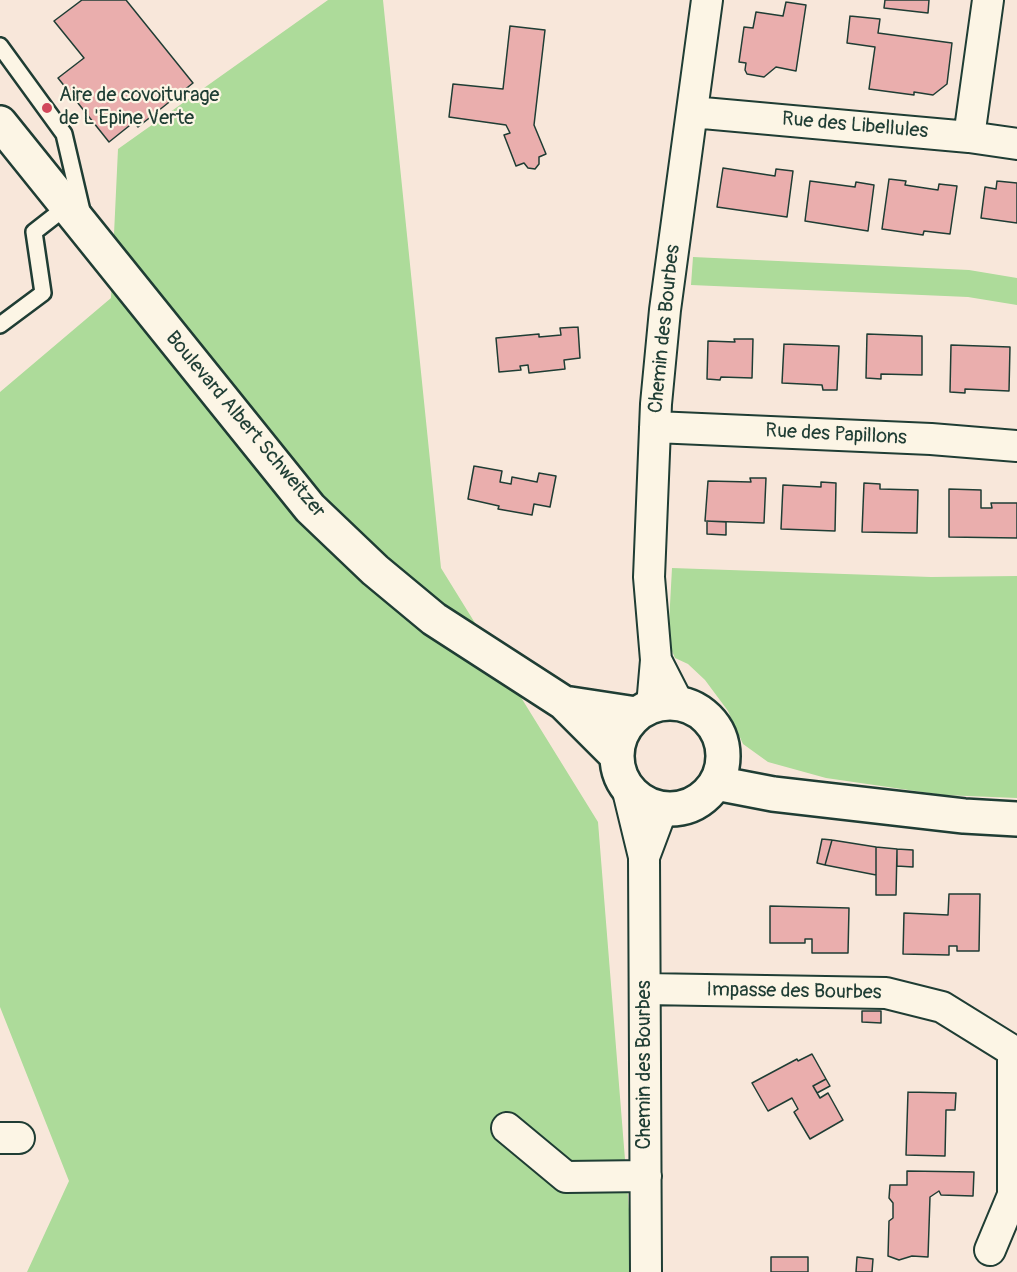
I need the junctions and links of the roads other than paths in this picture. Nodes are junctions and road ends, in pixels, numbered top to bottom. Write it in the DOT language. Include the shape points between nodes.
graph roads {
  1 [pos="707,0"];
  2 [pos="988,0"];
  3 [pos="0,46"];
  4 [pos="692,112"];
  5 [pos="0,123"];
  6 [pos="969,137"];
  7 [pos="1017,144"];
  8 [pos="0,150"];
  9 [pos="42,178"];
  10 [pos="66,207"];
  11 [pos="87,232"];
  12 [pos="0,326"];
  13 [pos="655,427"];
  14 [pos="1017,446"];
  15 [pos="564,703"];
  16 [pos="655,708"];
  17 [pos="616,755"];
  18 [pos="720,768"];
  19 [pos="628,790"];
  20 [pos="662,809"];
  21 [pos="1017,819"];
  22 [pos="644,857"];
  23 [pos="645,989"];
  24 [pos="507,1128"];
  25 [pos="646,1176"];
  26 [pos="990,1250"];
  27 [pos="646,1272"];
  1 -- 4 [label="street, Chemin des Bourbes"];
  2 -- 6 [label="street"];
  3 -- 11 [label="lane" via="64,134"];
  4 -- 6 [label="street, Rue des Libellules"];
  4 -- 13 [label="street, Chemin des Bourbes" via="665,310"];
  5 -- 9 [label="main road, Boulevard Albert Schweitzer"];
  6 -- 7 [label="street, Rue des Libellules"];
  8 -- 9 [label="main road, Boulevard Albert Schweitzer"];
  9 -- 10 [label="main road, Boulevard Albert Schweitzer"];
  10 -- 11 [label="main road, Boulevard Albert Schweitzer"];
  10 -- 12 [label="lane" via="34,232 43,293"];
  11 -- 15 [label="main road, Boulevard Albert Schweitzer" via="310,508 434,619"];
  13 -- 14 [label="street, Rue des Papillons"];
  13 -- 16 [label="street, Chemin des Bourbes" via="649,577 656,660"];
  15 -- 16 [label="main road, Boulevard Albert Schweitzer"];
  15 -- 17 [label="main road, Boulevard Albert Schweitzer"];
  16 -- 17 [label="main road" via="621,732"];
  16 -- 18 [label="main road" via="700,712 717,730"];
  17 -- 19 [label="main road" via="618,774"];
  18 -- 20 [label="main road" via="702,799 683,808"];
  18 -- 21 [label="main road" via="773,794"];
  19 -- 20 [label="main road" via="643,803"];
  19 -- 22 [label="street, Chemin des Bourbes"];
  20 -- 22 [label="street, Chemin des Bourbes"];
  22 -- 23 [label="street, Chemin des Bourbes"];
  23 -- 25 [label="street, Chemin des Bourbes"];
  23 -- 26 [label="street, Impasse des Bourbes" via="886,993 942,1007 1013,1051 1013,1195"];
  24 -- 25 [label="street" via="566,1177"];
  25 -- 27 [label="street, Chemin des Bourbes"];
}
